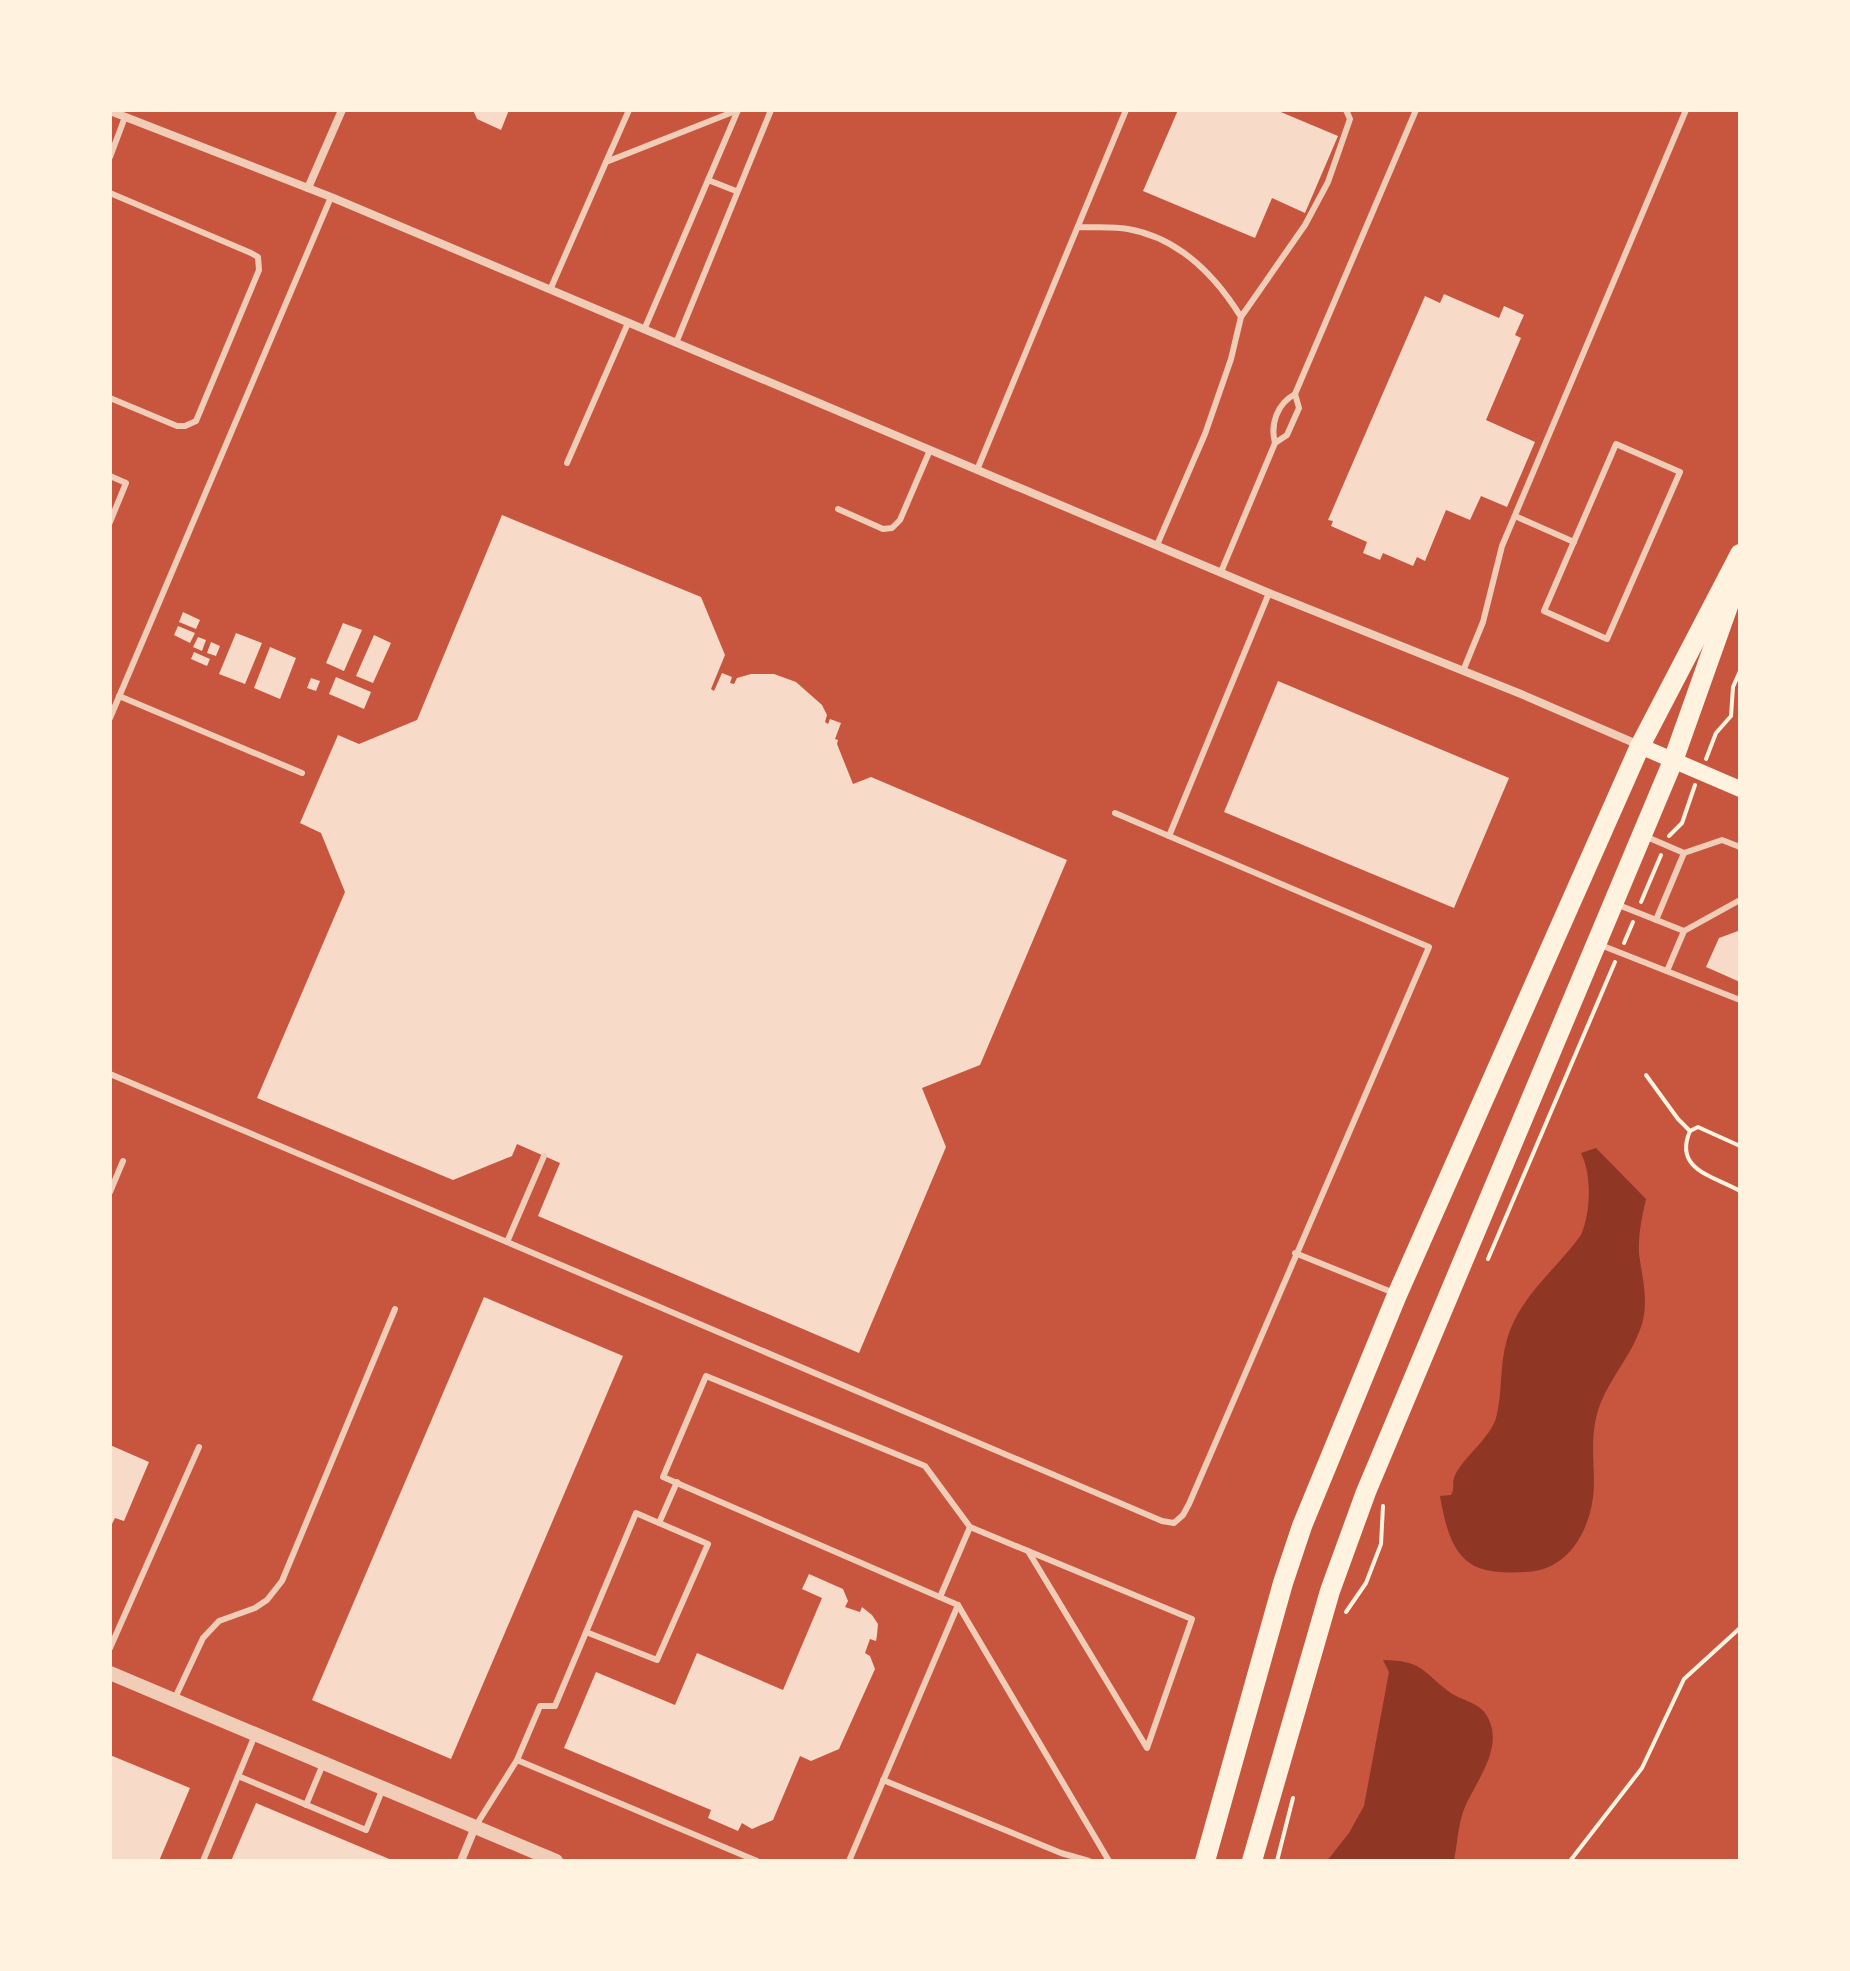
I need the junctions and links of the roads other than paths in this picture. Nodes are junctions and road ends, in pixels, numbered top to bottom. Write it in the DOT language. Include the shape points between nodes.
graph roads {
  1 [pos="342,110"];
  2 [pos="629,110"];
  3 [pos="738,110"];
  4 [pos="771,110"];
  5 [pos="1126,110"];
  6 [pos="1346,110"];
  7 [pos="1416,110"];
  8 [pos="1686,110"];
  9 [pos="110,111"];
  10 [pos="125,117"];
  11 [pos="110,157"];
  12 [pos="606,162"];
  13 [pos="708,180"];
  14 [pos="308,188"];
  15 [pos="736,191"];
  16 [pos="110,193"];
  17 [pos="331,197"];
  18 [pos="1078,227"];
  19 [pos="550,290"];
  20 [pos="1241,317"];
  21 [pos="628,323"];
  22 [pos="644,330"];
  23 [pos="676,343"];
  24 [pos="1295,394"];
  25 [pos="110,398"];
  26 [pos="1275,443"];
  27 [pos="930,450"];
  28 [pos="567,463"];
  29 [pos="977,470"];
  30 [pos="110,476"];
  31 [pos="838,509"];
  32 [pos="1515,516"];
  33 [pos="110,522"];
  34 [pos="1574,542"];
  35 [pos="1157,545"];
  36 [pos="1740,554"];
  37 [pos="1221,572"];
  38 [pos="1740,573"];
  39 [pos="1269,593"];
  40 [pos="1463,671"];
  41 [pos="119,696"];
  42 [pos="110,718"];
  43 [pos="1640,746"];
  44 [pos="1673,761"];
  45 [pos="302,773"];
  46 [pos="1740,789"];
  47 [pos="1115,813"];
  48 [pos="1641,835"];
  49 [pos="1169,836"];
  50 [pos="1740,847"];
  51 [pos="1684,853"];
  52 [pos="1740,900"];
  53 [pos="1613,903"];
  54 [pos="1656,920"];
  55 [pos="1684,931"];
  56 [pos="1595,943"];
  57 [pos="1667,971"];
  58 [pos="1740,1000"];
  59 [pos="110,1074"];
  60 [pos="544,1156"];
  61 [pos="123,1161"];
  62 [pos="110,1192"];
  63 [pos="507,1242"];
  64 [pos="1295,1253"];
  65 [pos="1397,1295"];
  66 [pos="395,1309"];
  67 [pos="199,1447"];
  68 [pos="677,1482"];
  69 [pos="659,1523"];
  70 [pos="970,1527"];
  71 [pos="1028,1551"];
  72 [pos="940,1597"];
  73 [pos="958,1605"];
  74 [pos="586,1632"];
  75 [pos="110,1648"];
  76 [pos="110,1673"];
  77 [pos="174,1700"];
  78 [pos="256,1735"];
  79 [pos="517,1760"];
  80 [pos="323,1763"];
  81 [pos="238,1776"];
  82 [pos="883,1780"];
  83 [pos="383,1788"];
  84 [pos="306,1805"];
  85 [pos="475,1827"];
  86 [pos="203,1861"];
  87 [pos="461,1861"];
  88 [pos="556,1861"];
  89 [pos="757,1861"];
  90 [pos="849,1861"];
  91 [pos="1089,1861"];
  92 [pos="1109,1861"];
  93 [pos="1205,1861"];
  94 [pos="1252,1861"];
  1 -- 14 [label="street"];
  2 -- 12 [label="lane"];
  3 -- 12 [label="lane"];
  3 -- 13 [label="lane"];
  4 -- 15 [label="lane"];
  5 -- 18 [label="lane"];
  6 -- 20 [label="lane" via="1350,119 1328,182"];
  7 -- 24 [label="lane"];
  8 -- 32 [label="lane"];
  9 -- 10 [label="street"];
  10 -- 11 [label="lane"];
  10 -- 14 [label="street"];
  12 -- 19 [label="lane"];
  13 -- 15 [label="lane"];
  13 -- 22 [label="lane"];
  14 -- 17 [label="street"];
  15 -- 23 [label="lane"];
  16 -- 25 [label="lane" via="251,253 258,257 259,270 196,421 177,426"];
  17 -- 19 [label="street"];
  17 -- 41 [label="lane"];
  18 -- 20 [label="lane" via="1127,229 1180,249 1206,271"];
  18 -- 29 [label="lane"];
  19 -- 21 [label="street"];
  20 -- 35 [label="lane" via="1231,359"];
  21 -- 22 [label="street"];
  21 -- 28 [label="lane"];
  22 -- 23 [label="street"];
  23 -- 27 [label="street"];
  24 -- 26 [label="lane" via="1299,408 1287,435"];
  24 -- 26 [label="lane" via="1283,400 1271,429"];
  26 -- 37 [label="lane"];
  27 -- 29 [label="street"];
  27 -- 31 [label="lane" via="892,528"];
  29 -- 35 [label="street"];
  30 -- 33 [label="lane" via="126,483"];
  32 -- 34 [label="lane"];
  32 -- 40 [label="lane"];
  34 -- 34 [label="lane" via="1544,611 1607,639 1680,472 1616,444"];
  35 -- 37 [label="street"];
  36 -- 43 [label="main road"];
  37 -- 39 [label="street"];
  38 -- 44 [label="main road"];
  39 -- 40 [label="street"];
  39 -- 49 [label="lane"];
  40 -- 43 [label="street"];
  41 -- 42 [label="lane"];
  41 -- 45 [label="lane"];
  43 -- 44 [label="main road"];
  43 -- 65 [label="main road"];
  44 -- 46 [label="main road"];
  44 -- 48 [label="main road"];
  47 -- 49 [label="lane"];
  48 -- 51 [label="lane"];
  48 -- 53 [label="main road"];
  49 -- 64 [label="lane" via="1429,947"];
  50 -- 51 [label="lane" via="1722,840"];
  51 -- 54 [label="lane"];
  52 -- 55 [label="lane"];
  53 -- 54 [label="lane"];
  53 -- 56 [label="main road"];
  54 -- 55 [label="lane"];
  55 -- 57 [label="lane"];
  56 -- 57 [label="lane"];
  56 -- 94 [label="main road" via="1366,1492 1330,1591"];
  57 -- 58 [label="lane"];
  59 -- 63 [label="lane"];
  60 -- 63 [label="lane"];
  61 -- 62 [label="lane"];
  63 -- 64 [label="lane" via="1174,1523 1189,1504"];
  64 -- 65 [label="lane"];
  65 -- 93 [label="main road" via="1302,1526"];
  66 -- 77 [label="lane" via="282,1581 267,1600 219,1621 203,1638"];
  67 -- 75 [label="lane"];
  68 -- 69 [label="lane"];
  68 -- 70 [label="lane" via="663,1477 706,1376 925,1466"];
  68 -- 72 [label="lane"];
  69 -- 74 [label="lane" via="636,1513"];
  69 -- 74 [label="lane" via="708,1544 657,1660"];
  70 -- 71 [label="lane"];
  70 -- 72 [label="lane"];
  71 -- 71 [label="lane" via="1192,1619 1147,1748 1036,1564"];
  72 -- 73 [label="lane"];
  73 -- 82 [label="lane"];
  73 -- 92 [label="lane"];
  74 -- 79 [label="lane" via="555,1706 540,1706"];
  76 -- 77 [label="street"];
  77 -- 78 [label="street"];
  78 -- 80 [label="street"];
  78 -- 81 [label="lane"];
  79 -- 85 [label="lane"];
  79 -- 89 [label="lane"];
  80 -- 83 [label="street"];
  80 -- 84 [label="lane"];
  81 -- 84 [label="lane"];
  81 -- 86 [label="lane"];
  82 -- 90 [label="lane"];
  82 -- 91 [label="lane"];
  83 -- 84 [label="lane" via="366,1830"];
  83 -- 85 [label="street"];
  85 -- 87 [label="street"];
  85 -- 88 [label="street"];
}
